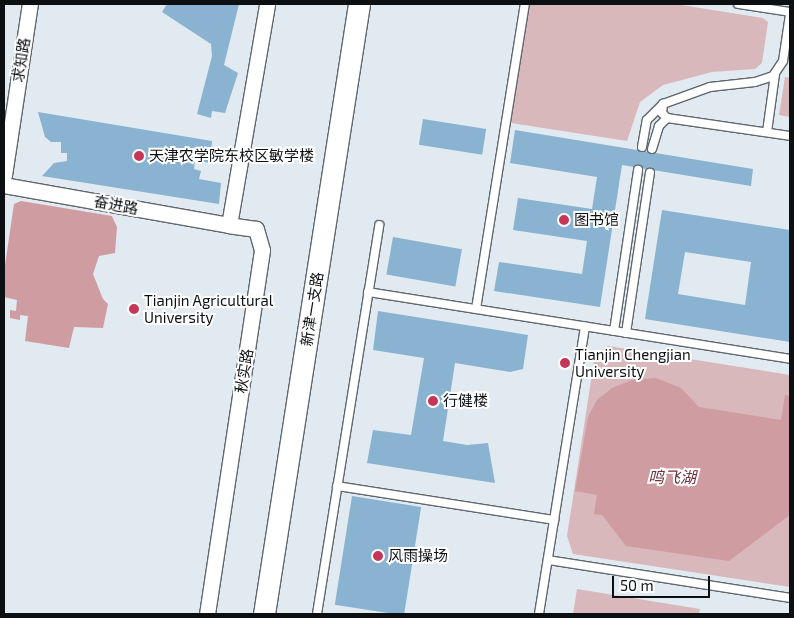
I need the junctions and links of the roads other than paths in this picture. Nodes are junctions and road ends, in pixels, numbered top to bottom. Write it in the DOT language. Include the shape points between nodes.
graph roads {
  1 [pos="30,4"];
  2 [pos="267,4"];
  3 [pos="359,4"];
  4 [pos="524,4"];
  5 [pos="738,4"];
  6 [pos="790,13"];
  7 [pos="775,74"];
  8 [pos="663,104"];
  9 [pos="667,118"];
  10 [pos="767,132"];
  11 [pos="790,136"];
  12 [pos="642,147"];
  13 [pos="652,149"];
  14 [pos="638,170"];
  15 [pos="650,173"];
  16 [pos="4,176"];
  17 [pos="4,185"];
  18 [pos="379,224"];
  19 [pos="229,225"];
  20 [pos="368,292"];
  21 [pos="476,309"];
  22 [pos="585,326"];
  23 [pos="614,331"];
  24 [pos="626,333"];
  25 [pos="790,359"];
  26 [pos="338,486"];
  27 [pos="554,520"];
  28 [pos="548,560"];
  29 [pos="790,598"];
  30 [pos="207,614"];
  31 [pos="264,614"];
  32 [pos="317,614"];
  33 [pos="540,614"];
  1 -- 16 [label="street, 求知路"];
  2 -- 19 [label="street"];
  3 -- 31 [label="street, 新津一支路"];
  4 -- 21 [label="lane"];
  5 -- 6 [label="lane"];
  6 -- 7 [label="lane" via="783,61"];
  7 -- 8 [label="lane" via="755,82 696,90"];
  7 -- 10 [label="lane"];
  8 -- 9 [label="lane" via="662,113"];
  8 -- 12 [label="lane" via="647,120"];
  9 -- 10 [label="lane"];
  9 -- 13 [label="lane" via="659,126"];
  10 -- 11 [label="lane"];
  14 -- 23 [label="lane"];
  15 -- 24 [label="lane"];
  17 -- 19 [label="street, 奋进路"];
  18 -- 20 [label="lane"];
  19 -- 30 [label="street, 秋实路" via="256,229 262,250"];
  20 -- 21 [label="lane"];
  20 -- 26 [label="lane"];
  21 -- 22 [label="lane"];
  22 -- 23 [label="lane"];
  22 -- 27 [label="lane"];
  23 -- 24 [label="lane"];
  24 -- 25 [label="lane"];
  26 -- 27 [label="lane"];
  26 -- 32 [label="lane"];
  27 -- 28 [label="lane"];
  28 -- 29 [label="lane"];
  28 -- 33 [label="lane"];
}
